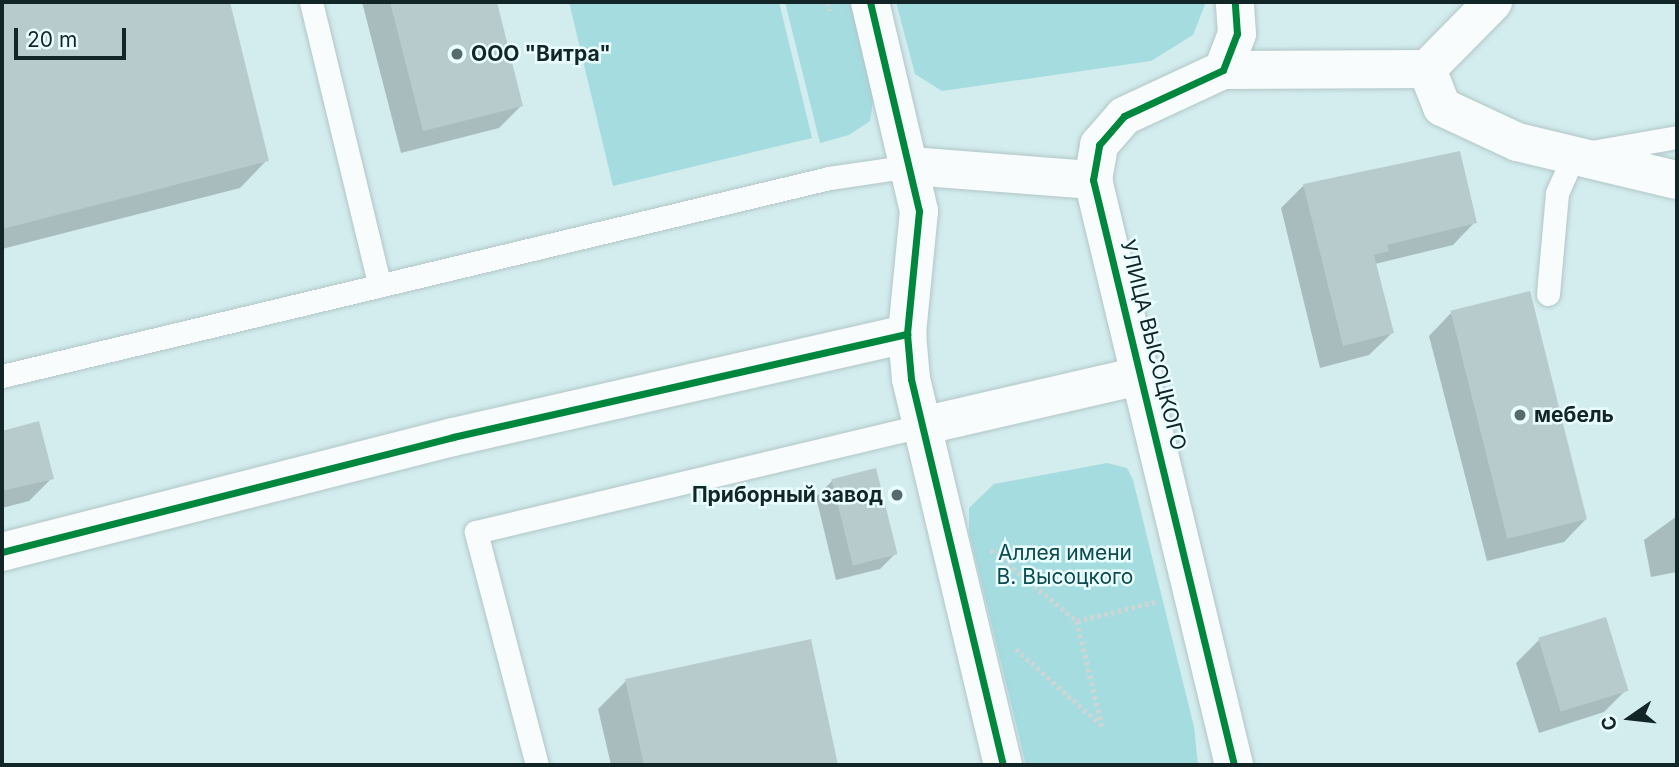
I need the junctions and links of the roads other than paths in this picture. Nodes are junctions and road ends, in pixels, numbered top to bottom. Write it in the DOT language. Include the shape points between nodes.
graph roads {
  1 [pos="310,2"];
  2 [pos="870,2"];
  3 [pos="1235,2"];
  4 [pos="1493,2"];
  5 [pos="1427,69"];
  6 [pos="1223,70"];
  7 [pos="1677,137"];
  8 [pos="1574,155"];
  9 [pos="910,166"];
  10 [pos="1093,180"];
  11 [pos="1677,180"];
  12 [pos="379,283"];
  13 [pos="1548,294"];
  14 [pos="907,334"];
  15 [pos="1143,375"];
  16 [pos="2,376"];
  17 [pos="922,426"];
  18 [pos="2,552"];
  19 [pos="537,765"];
  20 [pos="1003,765"];
  21 [pos="1234,765"];
  1 -- 12 [label="lane"];
  2 -- 9 [label="street"];
  3 -- 6 [label="street" via="1237,34"];
  4 -- 5 [label="street"];
  5 -- 6 [label="street"];
  5 -- 8 [label="street" via="1442,107 1517,142"];
  6 -- 10 [label="street, УЛИЦА ВЫСОЦКОГО" via="1124,116 1100,145"];
  7 -- 8 [label="lane"];
  8 -- 11 [label="street"];
  8 -- 13 [label="lane" via="1556,193"];
  9 -- 10 [label="street"];
  9 -- 12 [label="lane" via="829,178"];
  9 -- 14 [label="street" via="919,211"];
  10 -- 15 [label="street, УЛИЦА ВЫСОЦКОГО"];
  12 -- 16 [label="lane"];
  14 -- 17 [label="street"];
  14 -- 18 [label="street" via="453,437"];
  15 -- 17 [label="street"];
  15 -- 21 [label="street, УЛИЦА ВЫСОЦКОГО"];
  17 -- 19 [label="lane" via="476,531"];
  17 -- 20 [label="street"];
}
